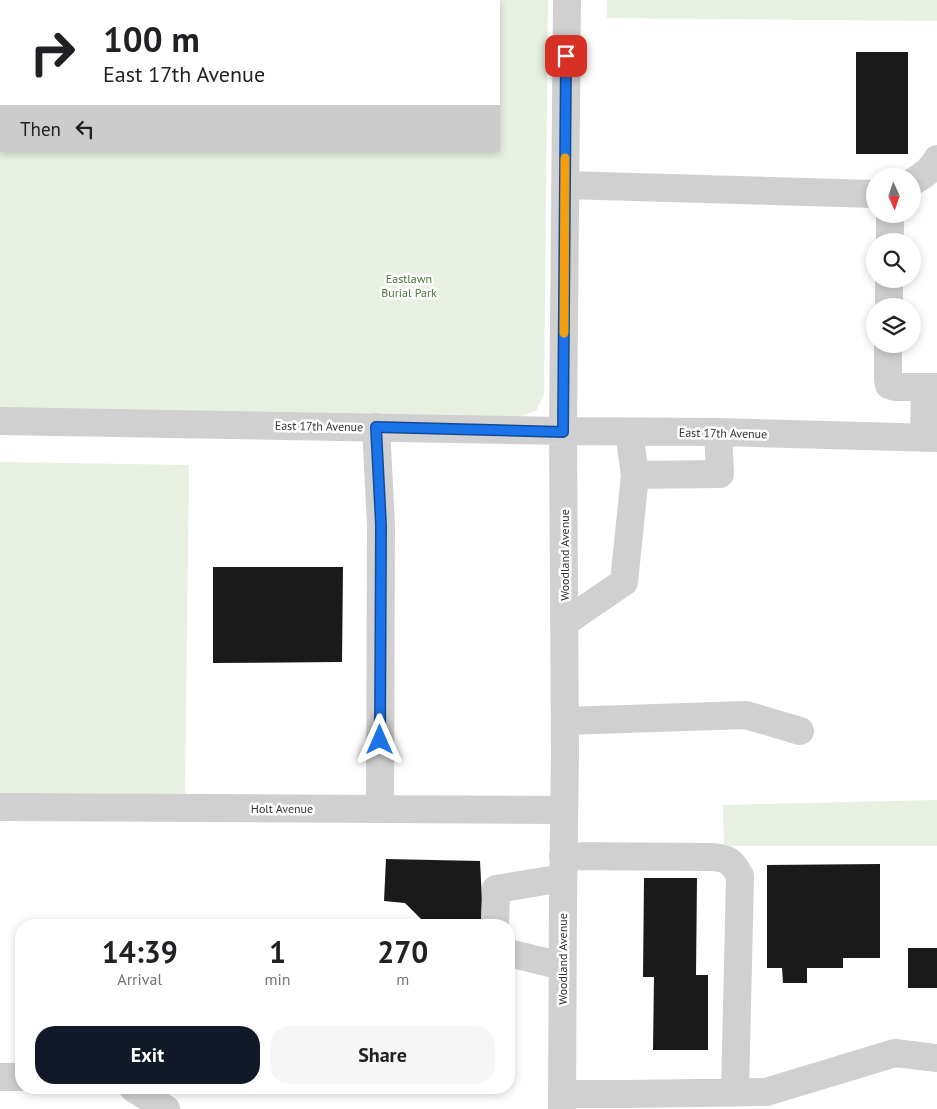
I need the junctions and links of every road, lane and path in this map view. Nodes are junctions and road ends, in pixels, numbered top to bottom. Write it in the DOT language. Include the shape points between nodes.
graph roads {
  1 [pos="566,0"];
  2 [pos="937,159"];
  3 [pos="921,177"];
  4 [pos="565,185"];
  5 [pos="866,194"];
  6 [pos="888,353"];
  7 [pos="931,387"];
  8 [pos="0,420"];
  9 [pos="376,427"];
  10 [pos="563,432"];
  11 [pos="629,432"];
  12 [pos="718,432"];
  13 [pos="931,438"];
  14 [pos="635,475"];
  15 [pos="564,623"];
  16 [pos="565,721"];
  17 [pos="800,731"];
  18 [pos="0,806"];
  19 [pos="380,809"];
  20 [pos="564,810"];
  21 [pos="563,867"];
  22 [pos="496,919"];
  23 [pos="515,954"];
  24 [pos="562,966"];
  25 [pos="937,1058"];
  26 [pos="0,1077"];
  27 [pos="15,1077"];
  28 [pos="735,1092"];
  29 [pos="142,1094"];
  30 [pos="562,1101"];
  31 [pos="628,1102"];
  32 [pos="166,1109"];
  1 -- 4 [label="street, Woodland Avenue"];
  2 -- 3 [label="street"];
  4 -- 5 [label="street"];
  4 -- 10 [label="street, Woodland Avenue"];
  6 -- 7 [label="street" via="889,385"];
  7 -- 13 [label="street"];
  8 -- 9 [label="street, East 17th Avenue"];
  9 -- 10 [label="street, East 17th Avenue"];
  9 -- 19 [label="street" via="381,525"];
  10 -- 11 [label="street, East 17th Avenue"];
  10 -- 15 [label="street, Woodland Avenue"];
  11 -- 12 [label="street, East 17th Avenue"];
  11 -- 14 [label="street"];
  12 -- 13 [label="street, East 17th Avenue"];
  12 -- 14 [label="street" via="720,474"];
  14 -- 15 [label="street" via="624,582"];
  15 -- 16 [label="street, Woodland Avenue"];
  16 -- 17 [label="street" via="746,715"];
  16 -- 20 [label="street, Woodland Avenue"];
  18 -- 19 [label="street, Holt Avenue"];
  19 -- 20 [label="street, Holt Avenue"];
  20 -- 21 [label="street, Woodland Avenue"];
  21 -- 22 [label="street" via="496,889"];
  21 -- 24 [label="street, Woodland Avenue"];
  21 -- 28 [label="street" via="711,857 723,858 735,866 740,876"];
  23 -- 24 [label="street"];
  24 -- 30 [label="street, Woodland Avenue"];
  25 -- 28 [label="street" via="895,1053 766,1092"];
  26 -- 27 [label="street"];
  28 -- 31 [label="street"];
  29 -- 32 [label="street"];
  30 -- 31 [label="street"];
}
